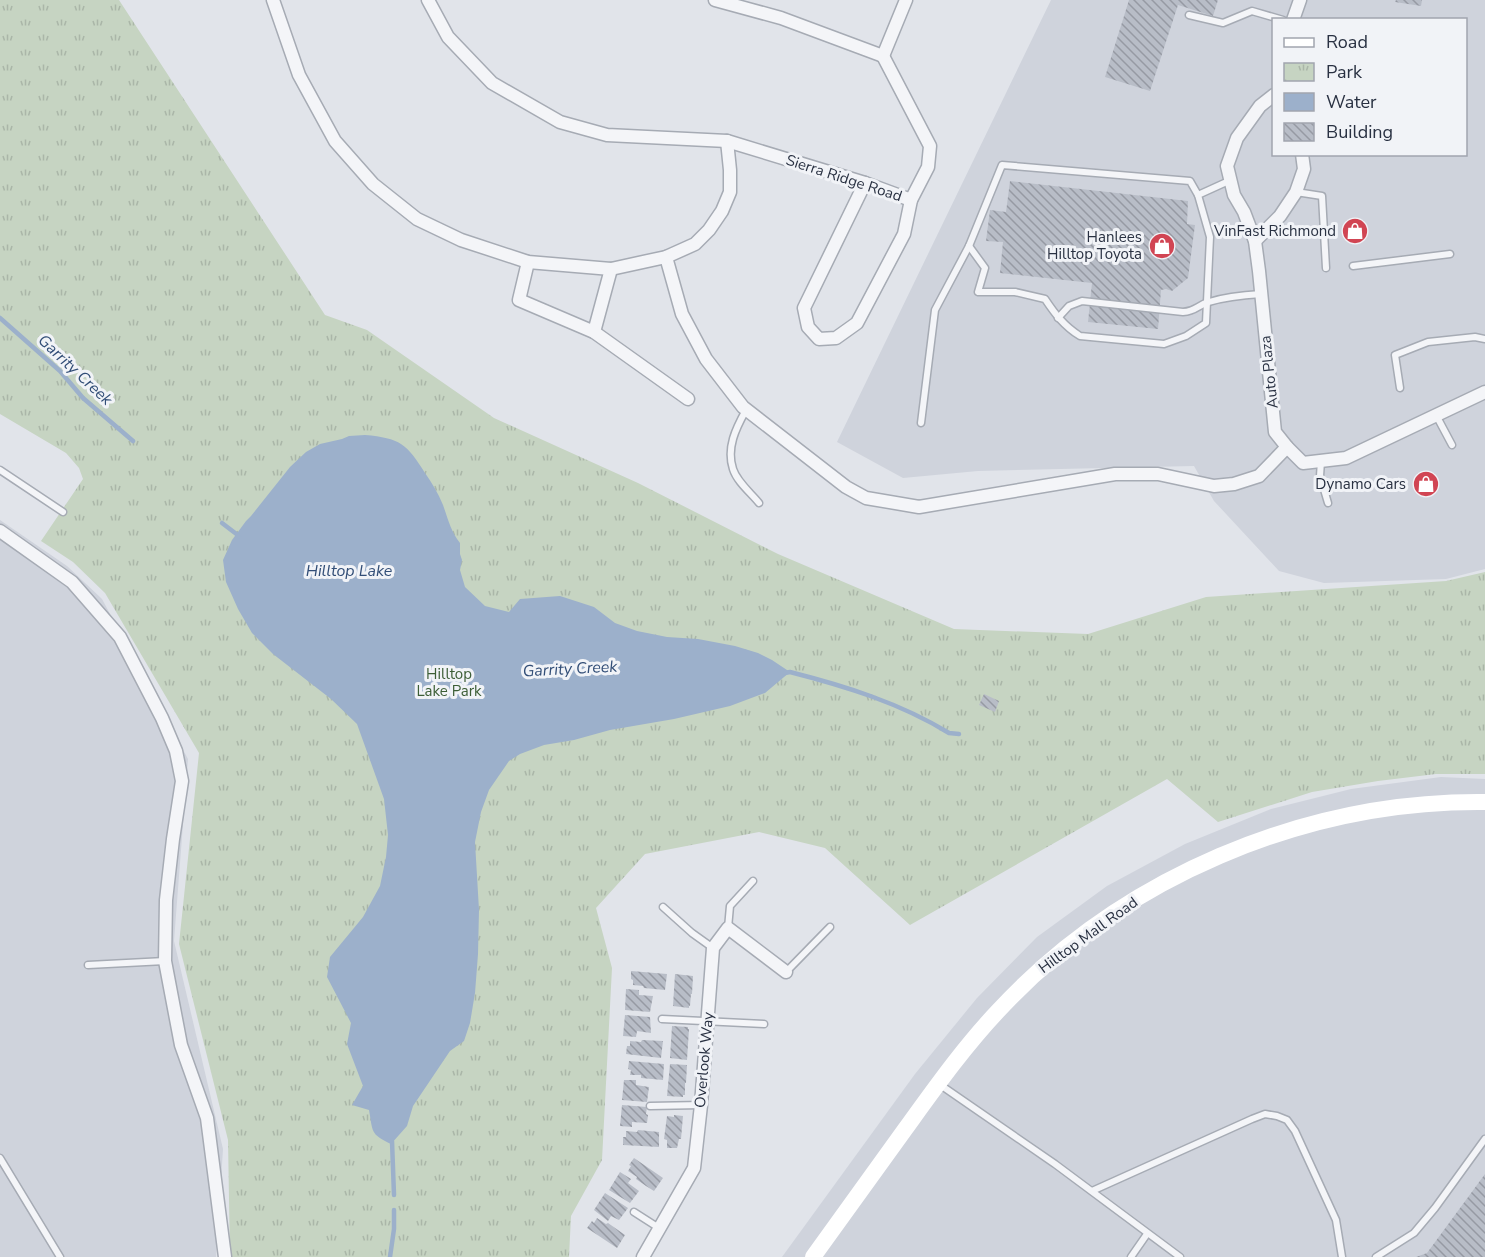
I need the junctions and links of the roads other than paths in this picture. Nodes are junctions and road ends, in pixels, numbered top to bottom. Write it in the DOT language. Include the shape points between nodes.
graph roads {
  1 [pos="273,0"];
  2 [pos="428,0"];
  3 [pos="714,0"];
  4 [pos="906,0"];
  5 [pos="1300,0"];
  6 [pos="1189,15"];
  7 [pos="1276,18"];
  8 [pos="1294,18"];
  9 [pos="883,56"];
  10 [pos="1272,97"];
  11 [pos="727,141"];
  12 [pos="1302,156"];
  13 [pos="1231,180"];
  14 [pos="865,183"];
  15 [pos="1296,192"];
  16 [pos="1198,195"];
  17 [pos="911,200"];
  18 [pos="1255,241"];
  19 [pos="969,246"];
  20 [pos="1450,254"];
  21 [pos="666,257"];
  22 [pos="528,262"];
  23 [pos="1353,266"];
  24 [pos="1326,268"];
  25 [pos="611,269"];
  26 [pos="1261,294"];
  27 [pos="1207,302"];
  28 [pos="1058,318"];
  29 [pos="594,332"];
  30 [pos="1485,339"];
  31 [pos="1400,388"];
  32 [pos="1485,392"];
  33 [pos="688,399"];
  34 [pos="746,410"];
  35 [pos="1436,415"];
  36 [pos="921,423"];
  37 [pos="1452,444"];
  38 [pos="1287,447"];
  39 [pos="1321,461"];
  40 [pos="0,470"];
  41 [pos="759,502"];
  42 [pos="1328,502"];
  43 [pos="63,512"];
  44 [pos="0,531"];
  45 [pos="1485,802"];
  46 [pos="753,881"];
  47 [pos="663,907"];
  48 [pos="830,927"];
  49 [pos="728,928"];
  50 [pos="713,948"];
  51 [pos="165,961"];
  52 [pos="88,965"];
  53 [pos="786,972"];
  54 [pos="662,1019"];
  55 [pos="707,1021"];
  56 [pos="764,1024"];
  57 [pos="939,1083"];
  58 [pos="701,1105"];
  59 [pos="650,1106"];
  60 [pos="1485,1139"];
  61 [pos="0,1158"];
  62 [pos="1092,1191"];
  63 [pos="634,1212"];
  64 [pos="659,1228"];
  65 [pos="1147,1234"];
  66 [pos="60,1257"];
  67 [pos="225,1257"];
  68 [pos="643,1257"];
  69 [pos="813,1257"];
  70 [pos="1131,1257"];
  71 [pos="1179,1257"];
  72 [pos="1342,1257"];
  73 [pos="1376,1257"];
  1 -- 22 [label="street" via="299,75 335,141 373,184 417,219 461,240"];
  2 -- 11 [label="street, Sierra Ridge Road" via="448,37 492,82 560,122 607,135"];
  3 -- 9 [label="street" via="781,18"];
  4 -- 9 [label="street"];
  5 -- 8 [label="street"];
  6 -- 7 [label="lane" via="1223,23 1252,11"];
  9 -- 17 [label="street, Sierra Ridge Road" via="930,146 928,167"];
  10 -- 13 [label="street, Auto Plaza" via="1260,106 1237,138 1227,166"];
  11 -- 14 [label="street, Sierra Ridge Road"];
  11 -- 21 [label="street" via="729,192 722,211 694,244"];
  12 -- 15 [label="street" via="1304,169"];
  13 -- 16 [label="lane"];
  13 -- 18 [label="street, Auto Plaza"];
  14 -- 17 [label="street, Sierra Ridge Road"];
  14 -- 17 [label="street" via="804,308 808,327 819,339 836,338 857,323 904,234"];
  15 -- 18 [label="street" via="1281,216"];
  15 -- 24 [label="lane" via="1322,196"];
  16 -- 19 [label="lane" via="1190,181 1002,165"];
  16 -- 27 [label="lane" via="1210,237"];
  18 -- 26 [label="street, Auto Plaza"];
  19 -- 28 [label="lane" via="986,268 978,292 1015,292 1045,299"];
  19 -- 36 [label="lane" via="935,309"];
  20 -- 23 [label="lane"];
  21 -- 25 [label="street"];
  21 -- 34 [label="street" via="682,314 706,359"];
  22 -- 25 [label="street"];
  22 -- 29 [label="street" via="519,300"];
  25 -- 29 [label="street"];
  26 -- 27 [label="lane"];
  26 -- 38 [label="street, Auto Plaza" via="1275,432"];
  27 -- 28 [label="lane" via="1192,312 1183,312 1082,301 1069,306"];
  27 -- 28 [label="lane" via="1206,323 1164,344 1080,336"];
  29 -- 33 [label="street"];
  30 -- 31 [label="lane" via="1428,342 1395,355"];
  32 -- 35 [label="street, Auto Plaza"];
  34 -- 38 [label="street" via="846,487 866,498 919,507 1115,474 1158,474 1215,486 1234,484 1259,476"];
  34 -- 41 [label="lane" via="732,442 733,470"];
  35 -- 37 [label="lane"];
  35 -- 39 [label="street, Auto Plaza" via="1346,458"];
  38 -- 39 [label="street, Auto Plaza" via="1303,463"];
  39 -- 42 [label="lane" via="1320,476"];
  40 -- 43 [label="lane"];
  44 -- 51 [label="street" via="72,582 120,637 176,751 182,782 166,900"];
  45 -- 57 [label="street, Hilltop Mall Road" via="1393,808 1321,822 1236,849 1171,879 1110,916 1045,965 998,1010"];
  46 -- 49 [label="lane" via="730,906"];
  47 -- 50 [label="lane"];
  48 -- 53 [label="lane"];
  49 -- 50 [label="street"];
  49 -- 53 [label="street"];
  50 -- 55 [label="street, Overlook Way"];
  51 -- 52 [label="lane"];
  51 -- 67 [label="street" via="181,1045 207,1118"];
  54 -- 55 [label="lane"];
  55 -- 56 [label="lane"];
  55 -- 58 [label="street, Overlook Way"];
  57 -- 62 [label="lane"];
  57 -- 69 [label="street, Hilltop Mall Road"];
  58 -- 59 [label="lane"];
  58 -- 64 [label="street, Overlook Way" via="694,1168"];
  60 -- 73 [label="lane" via="1414,1233"];
  61 -- 66 [label="lane"];
  62 -- 65 [label="lane"];
  62 -- 72 [label="lane" via="1252,1119 1265,1114 1277,1116 1287,1120 1301,1143 1336,1220"];
  63 -- 64 [label="lane"];
  64 -- 68 [label="street, Overlook Way"];
  65 -- 70 [label="lane"];
  65 -- 71 [label="lane"];
}
